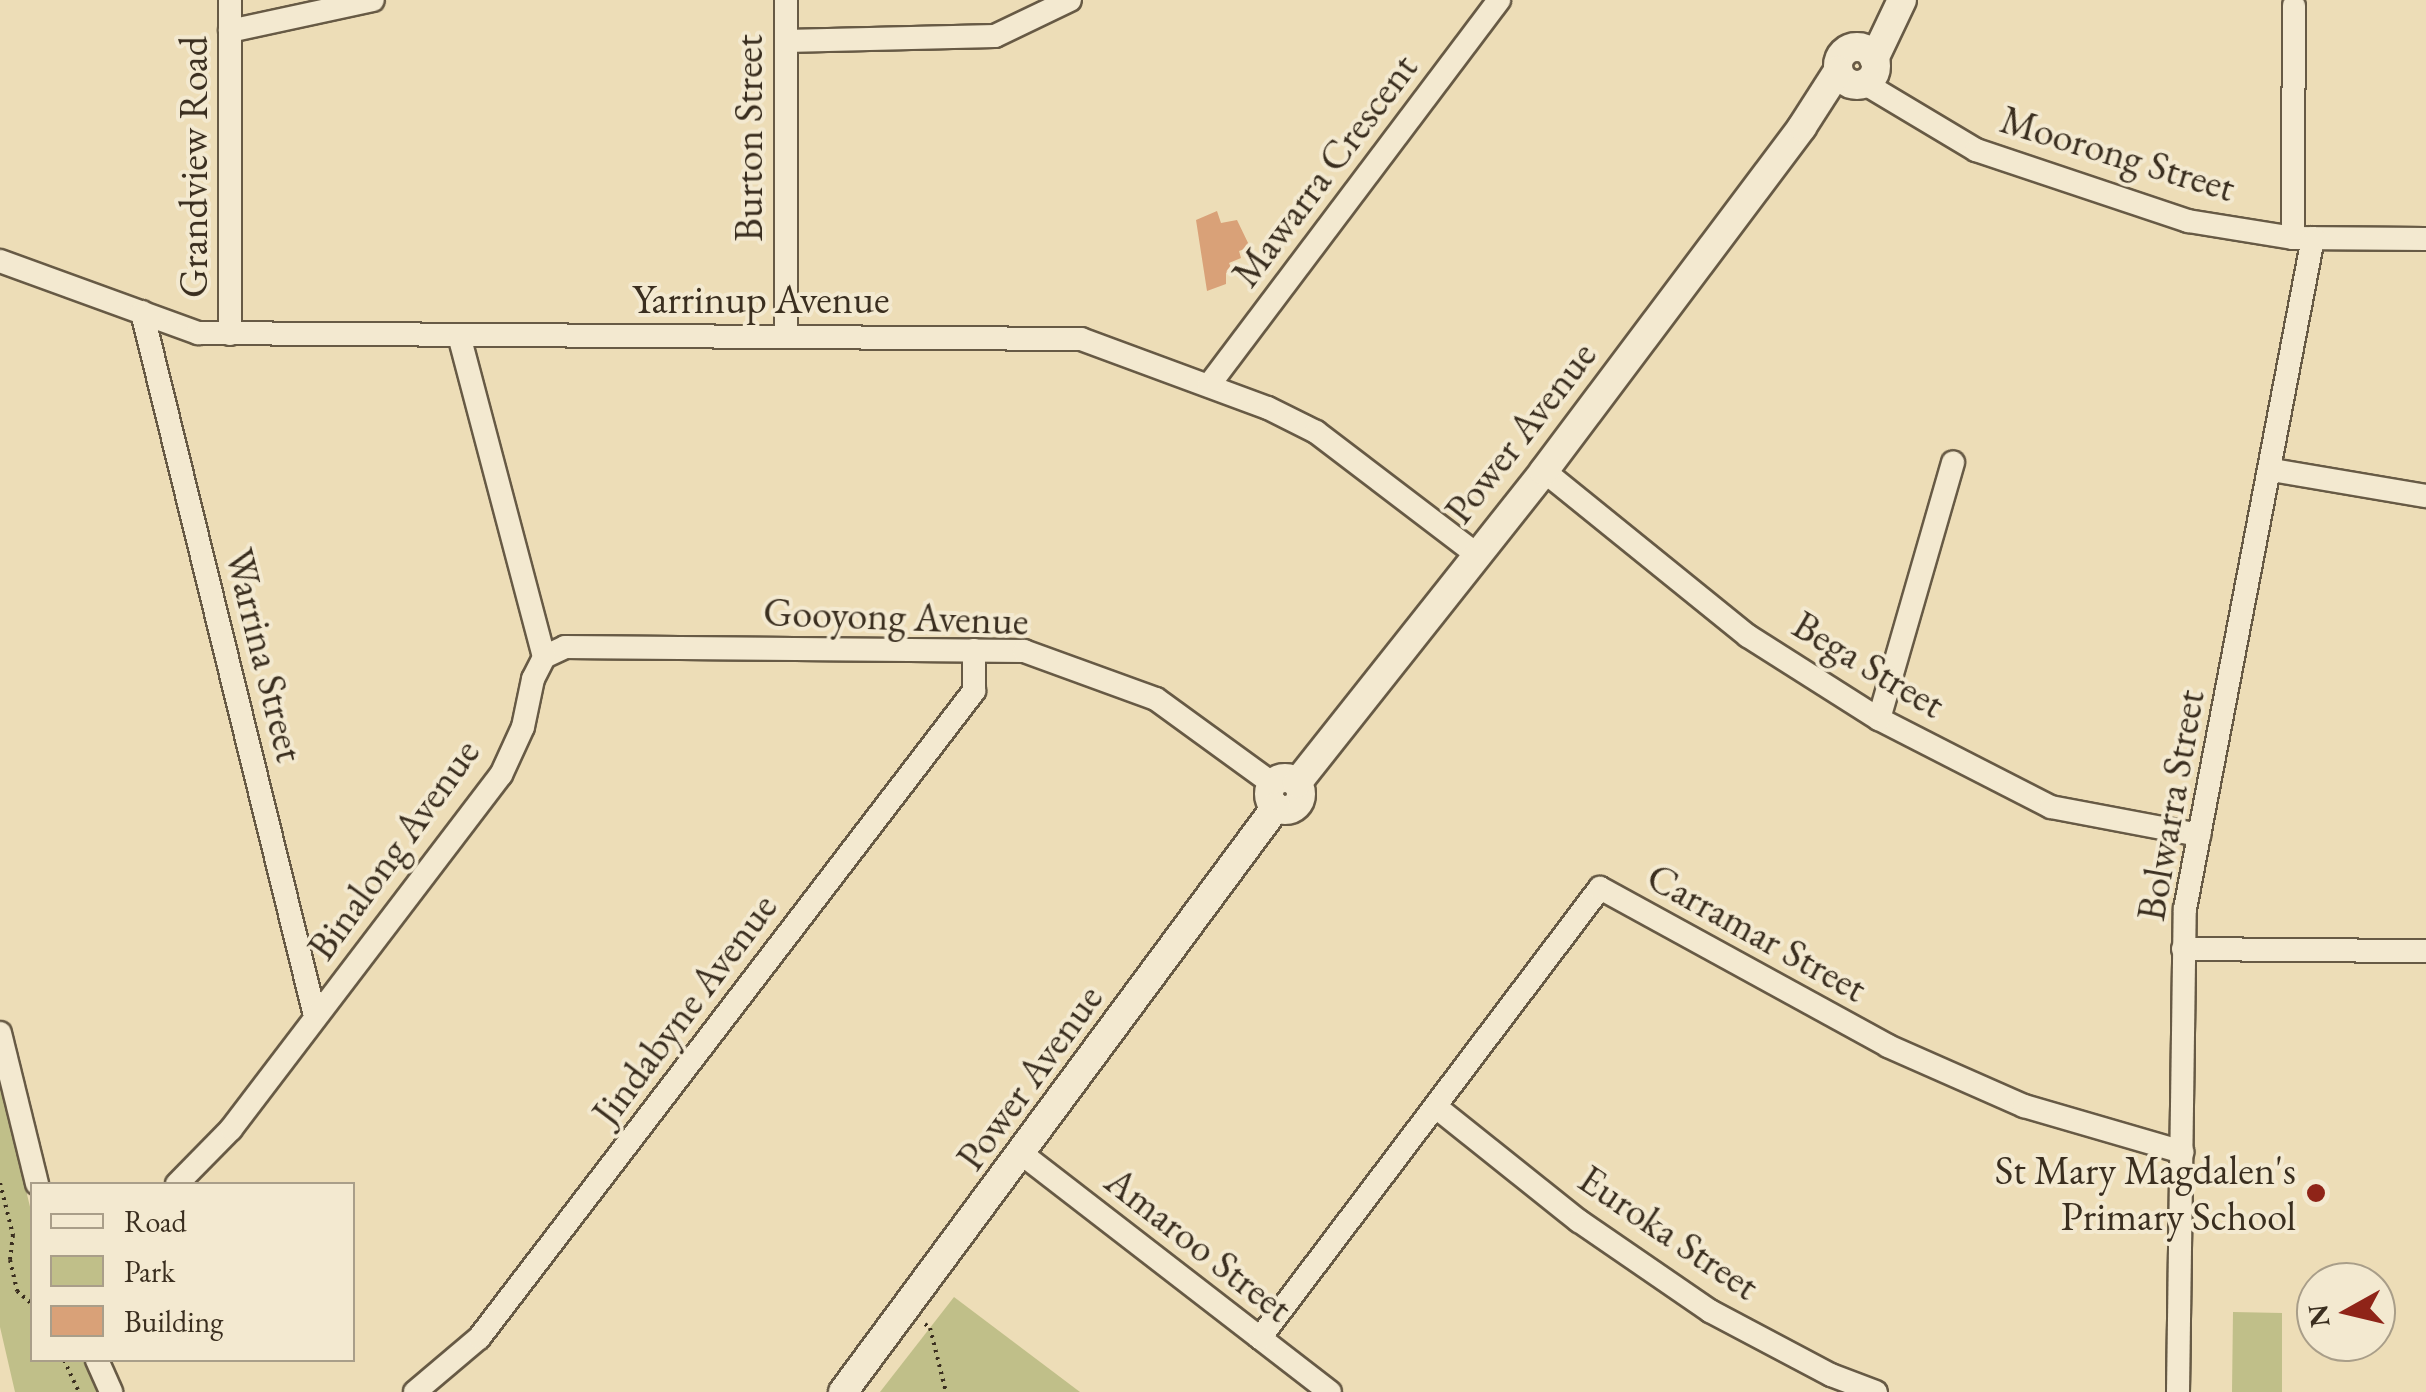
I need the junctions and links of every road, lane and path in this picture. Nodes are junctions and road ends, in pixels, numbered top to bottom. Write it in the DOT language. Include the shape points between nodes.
graph roads {
  1 [pos="230,0"];
  2 [pos="374,0"];
  3 [pos="786,0"];
  4 [pos="1070,0"];
  5 [pos="1498,0"];
  6 [pos="1899,0"];
  7 [pos="2294,6"];
  8 [pos="230,30"];
  9 [pos="786,41"];
  10 [pos="1860,69"];
  11 [pos="2303,238"];
  12 [pos="2426,238"];
  13 [pos="0,260"];
  14 [pos="142,312"];
  15 [pos="230,334"];
  16 [pos="786,335"];
  17 [pos="460,338"];
  18 [pos="1208,385"];
  19 [pos="1954,462"];
  20 [pos="2272,470"];
  21 [pos="1544,472"];
  22 [pos="2426,496"];
  23 [pos="1476,554"];
  24 [pos="974,650"];
  25 [pos="544,657"];
  26 [pos="1879,719"];
  27 [pos="1282,791"];
  28 [pos="2200,835"];
  29 [pos="2183,949"];
  30 [pos="2426,952"];
  31 [pos="315,1016"];
  32 [pos="0,1034"];
  33 [pos="1436,1107"];
  34 [pos="2182,1152"];
  35 [pos="1022,1154"];
  36 [pos="36,1182"];
  37 [pos="179,1182"];
  38 [pos="0,1183"];
  39 [pos="30,1302"];
  40 [pos="905,1310"];
  41 [pos="1260,1338"];
  42 [pos="65,1362"];
  43 [pos="97,1362"];
  44 [pos="79,1392"];
  45 [pos="111,1392"];
  46 [pos="415,1392"];
  47 [pos="843,1392"];
  48 [pos="946,1392"];
  49 [pos="1330,1392"];
  50 [pos="1876,1392"];
  51 [pos="2178,1392"];
  1 -- 8 [label="street, Grandview Road"];
  2 -- 8 [label="street"];
  3 -- 9 [label="street, Burton Street"];
  4 -- 9 [label="street" via="996,36"];
  5 -- 18 [label="street, Mawarra Crescent"];
  6 -- 10 [label="street, Power Avenue"];
  7 -- 11 [label="street, Bolwarra Street"];
  8 -- 15 [label="street, Grandview Road"];
  9 -- 16 [label="street, Burton Street"];
  10 -- 11 [label="street, Moorong Street" via="1976,150 2188,221"];
  10 -- 21 [label="street, Power Avenue" via="1802,127"];
  11 -- 12 [label="street, Moorong Street"];
  11 -- 20 [label="street, Bolwarra Street"];
  13 -- 14 [label="street, Yarrinup Avenue"];
  14 -- 15 [label="street, Yarrinup Avenue" via="198,333"];
  14 -- 31 [label="street, Warrina Street"];
  15 -- 17 [label="street, Yarrinup Avenue"];
  16 -- 17 [label="street, Yarrinup Avenue"];
  16 -- 18 [label="street, Yarrinup Avenue" via="1081,339"];
  17 -- 25 [label="street"];
  18 -- 23 [label="street, Yarrinup Avenue" via="1316,432"];
  19 -- 26 [label="street"];
  20 -- 22 [label="street"];
  20 -- 28 [label="street, Bolwarra Street"];
  21 -- 23 [label="street, Power Avenue"];
  21 -- 26 [label="street, Bega Street" via="1748,636"];
  23 -- 27 [label="street, Power Avenue"];
  24 -- 25 [label="street, Gooyong Avenue" via="566,647"];
  24 -- 27 [label="street, Gooyong Avenue" via="1024,650 1156,699"];
  24 -- 46 [label="street, Jindabyne Avenue" via="974,691 479,1338"];
  25 -- 31 [label="street, Binalong Avenue" via="501,775"];
  26 -- 28 [label="street, Bega Street" via="2051,807"];
  27 -- 35 [label="street, Power Avenue"];
  28 -- 29 [label="street, Bolwarra Street"];
  29 -- 30 [label="street"];
  29 -- 34 [label="street, Bolwarra Street"];
  31 -- 37 [label="street, Binalong Avenue" via="230,1130"];
  32 -- 36 [label="street"];
  33 -- 34 [label="street, Carramar Street" via="1600,888 1905,1054 2024,1106"];
  33 -- 41 [label="street, Carramar Street"];
  33 -- 50 [label="street, Euroka Street" via="1579,1221 1710,1310"];
  34 -- 51 [label="street, Bolwarra Street"];
  35 -- 40 [label="street, Power Avenue"];
  35 -- 41 [label="street, Amaroo Street"];
  38 -- 39 [label="path" via="17,1291"];
  40 -- 47 [label="street, Power Avenue"];
  40 -- 48 [label="path" via="930,1328"];
  41 -- 49 [label="street, Amaroo Street"];
  42 -- 44 [label="path"];
  43 -- 45 [label="street"];
}
